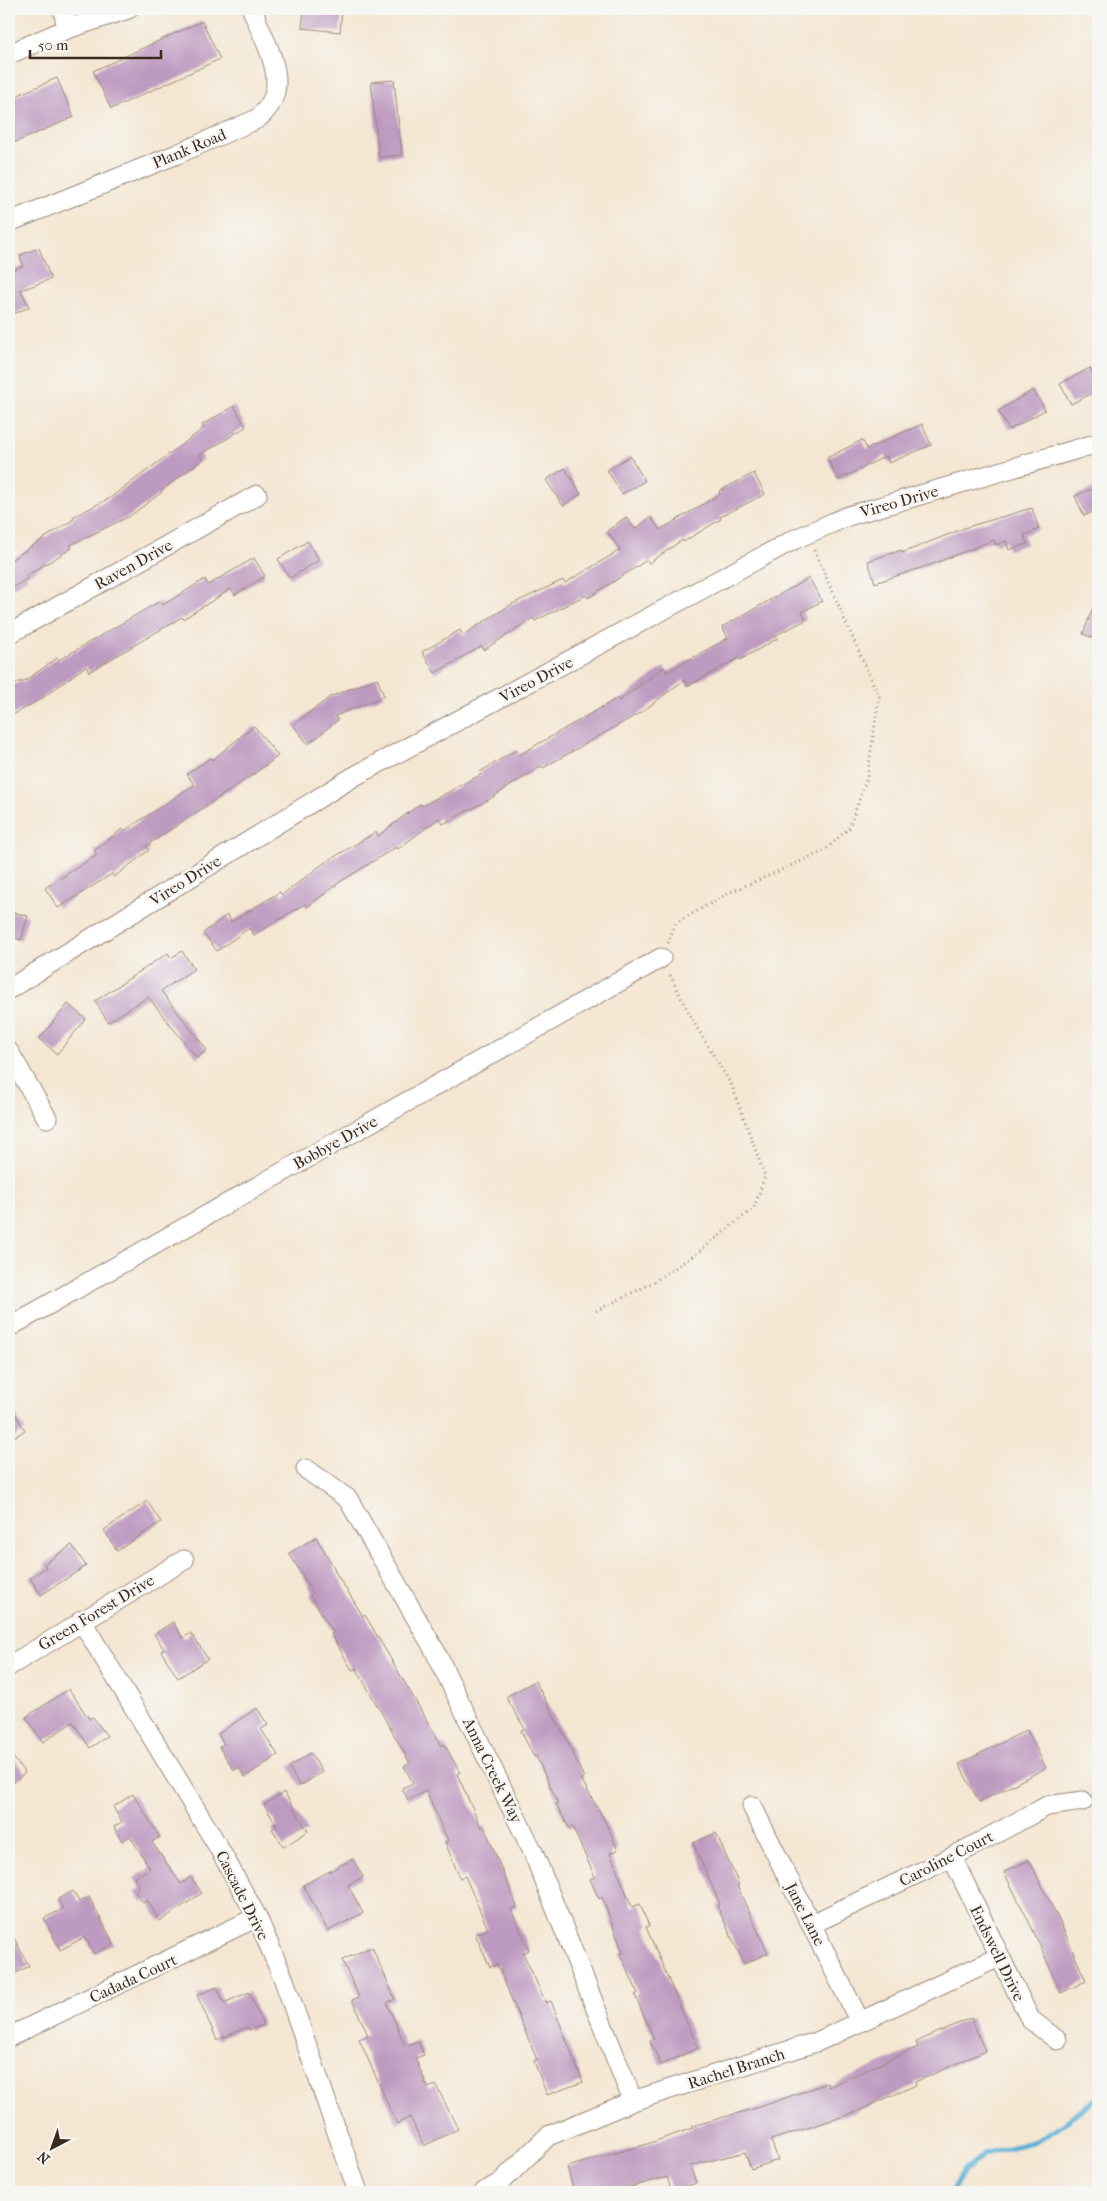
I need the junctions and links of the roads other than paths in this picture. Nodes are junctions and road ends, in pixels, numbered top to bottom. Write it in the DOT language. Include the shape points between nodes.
graph roads {
  1 [pos="63,9"];
  2 [pos="128,9"];
  3 [pos="252,9"];
  4 [pos="67,29"];
  5 [pos="9,54"];
  6 [pos="9,222"];
  7 [pos="1098,443"];
  8 [pos="257,495"];
  9 [pos="9,634"];
  10 [pos="661,958"];
  11 [pos="9,989"];
  12 [pos="9,1052"];
  13 [pos="47,1118"];
  14 [pos="9,1327"];
  15 [pos="306,1469"];
  16 [pos="184,1560"];
  17 [pos="81,1620"];
  18 [pos="9,1666"];
  19 [pos="1083,1801"];
  20 [pos="752,1806"];
  21 [pos="952,1856"];
  22 [pos="257,1917"];
  23 [pos="812,1924"];
  24 [pos="999,1957"];
  25 [pos="860,2022"];
  26 [pos="9,2037"];
  27 [pos="1057,2040"];
  28 [pos="633,2101"];
  29 [pos="358,2192"];
  30 [pos="484,2192"];
  1 -- 4 [label="street"];
  2 -- 4 [label="street"];
  3 -- 6 [label="street, Plank Road" via="277,79 274,98 264,113 175,155"];
  4 -- 5 [label="street"];
  7 -- 11 [label="street, Vireo Drive" via="848,516 806,534 353,777"];
  8 -- 9 [label="street, Raven Drive"];
  10 -- 14 [label="street, Bobbye Drive"];
  12 -- 13 [label="street"];
  15 -- 28 [label="street, Anna Creek Way" via="348,1499 434,1649 532,1852"];
  16 -- 17 [label="street, Green Forest Drive"];
  17 -- 18 [label="street, Green Forest Drive"];
  17 -- 22 [label="street, Cascade Drive" via="216,1842"];
  19 -- 21 [label="street, Caroline Court" via="1047,1806"];
  20 -- 23 [label="street, Jane Lane"];
  21 -- 23 [label="street, Caroline Court"];
  21 -- 24 [label="street, Endswell Drive"];
  22 -- 26 [label="street, Cadada Court"];
  22 -- 29 [label="street, Cascade Drive" via="284,1980"];
  23 -- 25 [label="street, Jane Lane"];
  24 -- 25 [label="street, Rachel Branch"];
  24 -- 27 [label="street, Endswell Drive" via="1030,2019"];
  25 -- 28 [label="street, Rachel Branch" via="819,2041"];
  28 -- 30 [label="street, Rachel Branch" via="548,2136 500,2183"];
}
